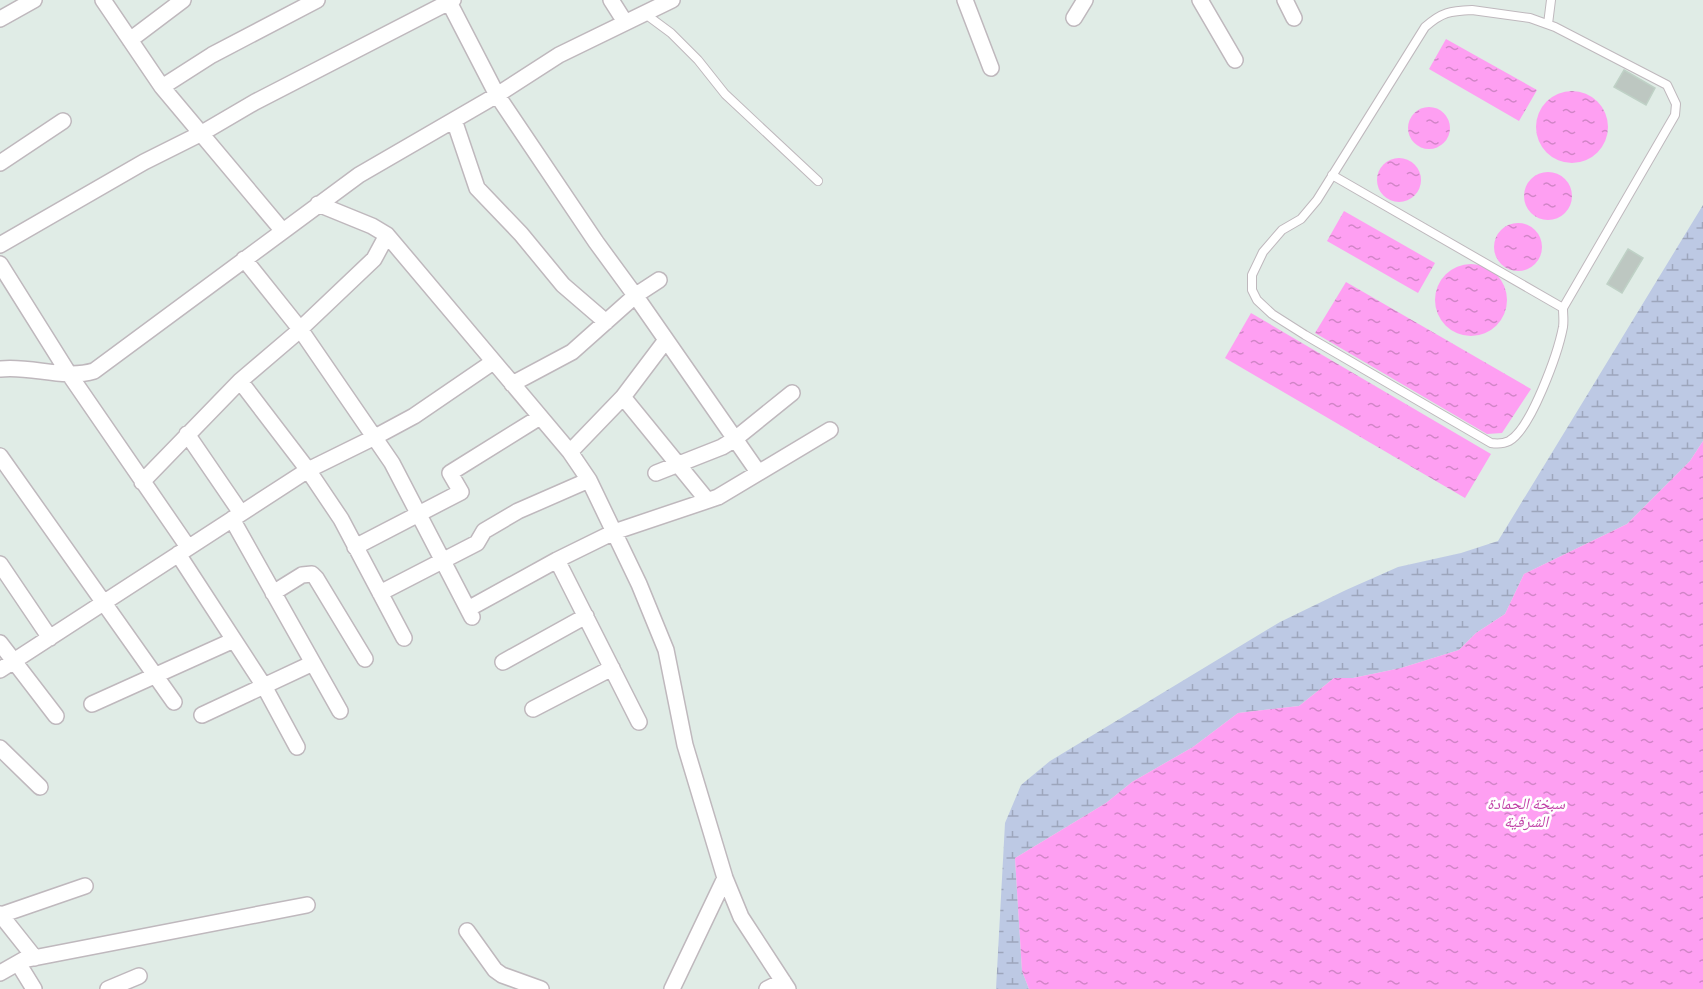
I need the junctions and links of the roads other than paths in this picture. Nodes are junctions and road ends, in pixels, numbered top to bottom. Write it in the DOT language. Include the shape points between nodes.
graph roads {
  1 [pos="34,0"];
  2 [pos="103,0"];
  3 [pos="183,0"];
  4 [pos="317,0"];
  5 [pos="612,0"];
  6 [pos="672,0"];
  7 [pos="965,0"];
  8 [pos="1085,0"];
  9 [pos="1200,0"];
  10 [pos="1285,0"];
  11 [pos="1551,0"];
  12 [pos="445,2"];
  13 [pos="644,13"];
  14 [pos="1074,18"];
  15 [pos="1294,18"];
  16 [pos="0,19"];
  17 [pos="625,22"];
  18 [pos="1548,24"];
  19 [pos="130,40"];
  20 [pos="1235,60"];
  21 [pos="991,68"];
  22 [pos="162,87"];
  23 [pos="497,94"];
  24 [pos="454,120"];
  25 [pos="63,121"];
  26 [pos="202,133"];
  27 [pos="0,163"];
  28 [pos="1332,175"];
  29 [pos="818,181"];
  30 [pos="318,204"];
  31 [pos="282,230"];
  32 [pos="387,235"];
  33 [pos="0,245"];
  34 [pos="244,259"];
  35 [pos="0,264"];
  36 [pos="659,280"];
  37 [pos="636,295"];
  38 [pos="1563,309"];
  39 [pos="606,322"];
  40 [pos="300,329"];
  41 [pos="666,340"];
  42 [pos="493,362"];
  43 [pos="0,369"];
  44 [pos="69,374"];
  45 [pos="240,381"];
  46 [pos="512,384"];
  47 [pos="792,393"];
  48 [pos="623,397"];
  49 [pos="540,417"];
  50 [pos="830,430"];
  51 [pos="187,434"];
  52 [pos="375,437"];
  53 [pos="735,439"];
  54 [pos="570,452"];
  55 [pos="0,456"];
  56 [pos="678,464"];
  57 [pos="308,470"];
  58 [pos="758,472"];
  59 [pos="656,473"];
  60 [pos="589,480"];
  61 [pos="142,482"];
  62 [pos="707,500"];
  63 [pos="418,514"];
  64 [pos="236,516"];
  65 [pos="614,532"];
  66 [pos="355,547"];
  67 [pos="183,551"];
  68 [pos="556,560"];
  69 [pos="443,561"];
  70 [pos="0,564"];
  71 [pos="273,593"];
  72 [pos="380,593"];
  73 [pos="103,603"];
  74 [pos="586,616"];
  75 [pos="50,638"];
  76 [pos="404,638"];
  77 [pos="234,640"];
  78 [pos="0,643"];
  79 [pos="364,659"];
  80 [pos="14,662"];
  81 [pos="503,662"];
  82 [pos="313,663"];
  83 [pos="612,669"];
  84 [pos="0,670"];
  85 [pos="155,674"];
  86 [pos="264,686"];
  87 [pos="174,702"];
  88 [pos="92,704"];
  89 [pos="533,709"];
  90 [pos="340,711"];
  91 [pos="202,715"];
  92 [pos="56,716"];
  93 [pos="639,722"];
  94 [pos="297,747"];
  95 [pos="0,748"];
  96 [pos="40,787"];
  97 [pos="725,878"];
  98 [pos="85,886"];
  99 [pos="307,905"];
  100 [pos="1,914"];
  101 [pos="467,931"];
  102 [pos="35,958"];
  103 [pos="18,963"];
  104 [pos="0,974"];
  105 [pos="139,975"];
  106 [pos="500,982"];
  107 [pos="785,985"];
  108 [pos="34,989"];
  109 [pos="108,989"];
  110 [pos="541,989"];
  111 [pos="672,989"];
  112 [pos="767,989"];
  1 -- 16 [label="street"];
  2 -- 19 [label="street"];
  3 -- 19 [label="street"];
  4 -- 22 [label="street" via="212,55"];
  5 -- 17 [label="street"];
  6 -- 13 [label="street"];
  7 -- 21 [label="street"];
  8 -- 14 [label="street"];
  9 -- 20 [label="street"];
  10 -- 15 [label="street"];
  11 -- 18 [label="lane"];
  12 -- 23 [label="street"];
  12 -- 26 [label="street"];
  13 -- 17 [label="street"];
  13 -- 29 [label="lane" via="671,33 725,94"];
  17 -- 23 [label="street" via="559,55"];
  18 -- 28 [label="lane" via="1472,10 1449,11 1435,18 1425,27"];
  18 -- 38 [label="lane" via="1667,85 1677,104 1675,115"];
  19 -- 22 [label="street"];
  22 -- 26 [label="street"];
  23 -- 24 [label="street"];
  23 -- 37 [label="street"];
  24 -- 30 [label="street" via="360,174"];
  24 -- 39 [label="street" via="477,188 563,285"];
  25 -- 27 [label="street"];
  26 -- 31 [label="street"];
  26 -- 33 [label="street"];
  28 -- 38 [label="lane"];
  28 -- 38 [label="lane" via="1301,219 1282,230 1263,252 1252,275 1257,300 1305,335 1491,443 1510,440 1520,431 1547,380 1564,326"];
  30 -- 31 [label="street"];
  30 -- 32 [label="street"];
  31 -- 34 [label="street"];
  32 -- 40 [label="street" via="374,260"];
  32 -- 42 [label="street"];
  34 -- 40 [label="street"];
  34 -- 44 [label="street" via="94,371"];
  35 -- 44 [label="street"];
  36 -- 37 [label="street"];
  37 -- 39 [label="street"];
  37 -- 41 [label="street"];
  39 -- 46 [label="street" via="572,352"];
  40 -- 45 [label="street"];
  40 -- 52 [label="street"];
  41 -- 48 [label="street"];
  41 -- 53 [label="street"];
  42 -- 46 [label="street"];
  42 -- 52 [label="street" via="414,416"];
  43 -- 44 [label="street"];
  44 -- 61 [label="street"];
  45 -- 51 [label="street"];
  45 -- 57 [label="street"];
  46 -- 49 [label="street"];
  47 -- 53 [label="street"];
  48 -- 54 [label="street"];
  48 -- 56 [label="street"];
  49 -- 54 [label="street"];
  49 -- 63 [label="street" via="450,473 461,492"];
  50 -- 58 [label="street"];
  51 -- 61 [label="street"];
  51 -- 64 [label="street"];
  52 -- 57 [label="street"];
  52 -- 63 [label="street"];
  53 -- 56 [label="street"];
  53 -- 58 [label="street"];
  54 -- 60 [label="street"];
  55 -- 73 [label="street"];
  56 -- 59 [label="street"];
  56 -- 62 [label="street"];
  57 -- 64 [label="street"];
  57 -- 66 [label="street"];
  58 -- 62 [label="street"];
  60 -- 65 [label="street"];
  60 -- 69 [label="street" via="518,511 484,531 477,543"];
  61 -- 67 [label="street"];
  62 -- 65 [label="street"];
  63 -- 66 [label="street"];
  63 -- 69 [label="street"];
  64 -- 67 [label="street"];
  64 -- 71 [label="street"];
  65 -- 68 [label="street"];
  65 -- 97 [label="street" via="666,650 685,744"];
  66 -- 72 [label="street"];
  67 -- 73 [label="street"];
  67 -- 77 [label="street"];
  68 -- 69 [label="street" via="470,613"];
  68 -- 74 [label="street"];
  69 -- 72 [label="street"];
  70 -- 75 [label="street"];
  71 -- 79 [label="street" via="302,575 312,574"];
  71 -- 82 [label="street"];
  72 -- 76 [label="street"];
  73 -- 75 [label="street"];
  73 -- 85 [label="street"];
  74 -- 81 [label="street"];
  74 -- 83 [label="street"];
  75 -- 80 [label="street"];
  77 -- 85 [label="street"];
  77 -- 86 [label="street"];
  78 -- 80 [label="street"];
  80 -- 84 [label="street"];
  80 -- 92 [label="street"];
  82 -- 86 [label="street"];
  82 -- 90 [label="street"];
  83 -- 89 [label="street"];
  83 -- 93 [label="street"];
  85 -- 87 [label="street"];
  85 -- 88 [label="street"];
  86 -- 91 [label="street"];
  86 -- 94 [label="street"];
  95 -- 96 [label="street"];
  97 -- 107 [label="street" via="741,917"];
  97 -- 111 [label="street"];
  98 -- 100 [label="street"];
  99 -- 102 [label="street"];
  100 -- 102 [label="street"];
  101 -- 106 [label="street"];
  102 -- 103 [label="street"];
  103 -- 104 [label="street"];
  103 -- 108 [label="street"];
  105 -- 109 [label="street"];
  106 -- 110 [label="street"];
  107 -- 112 [label="street"];
}
